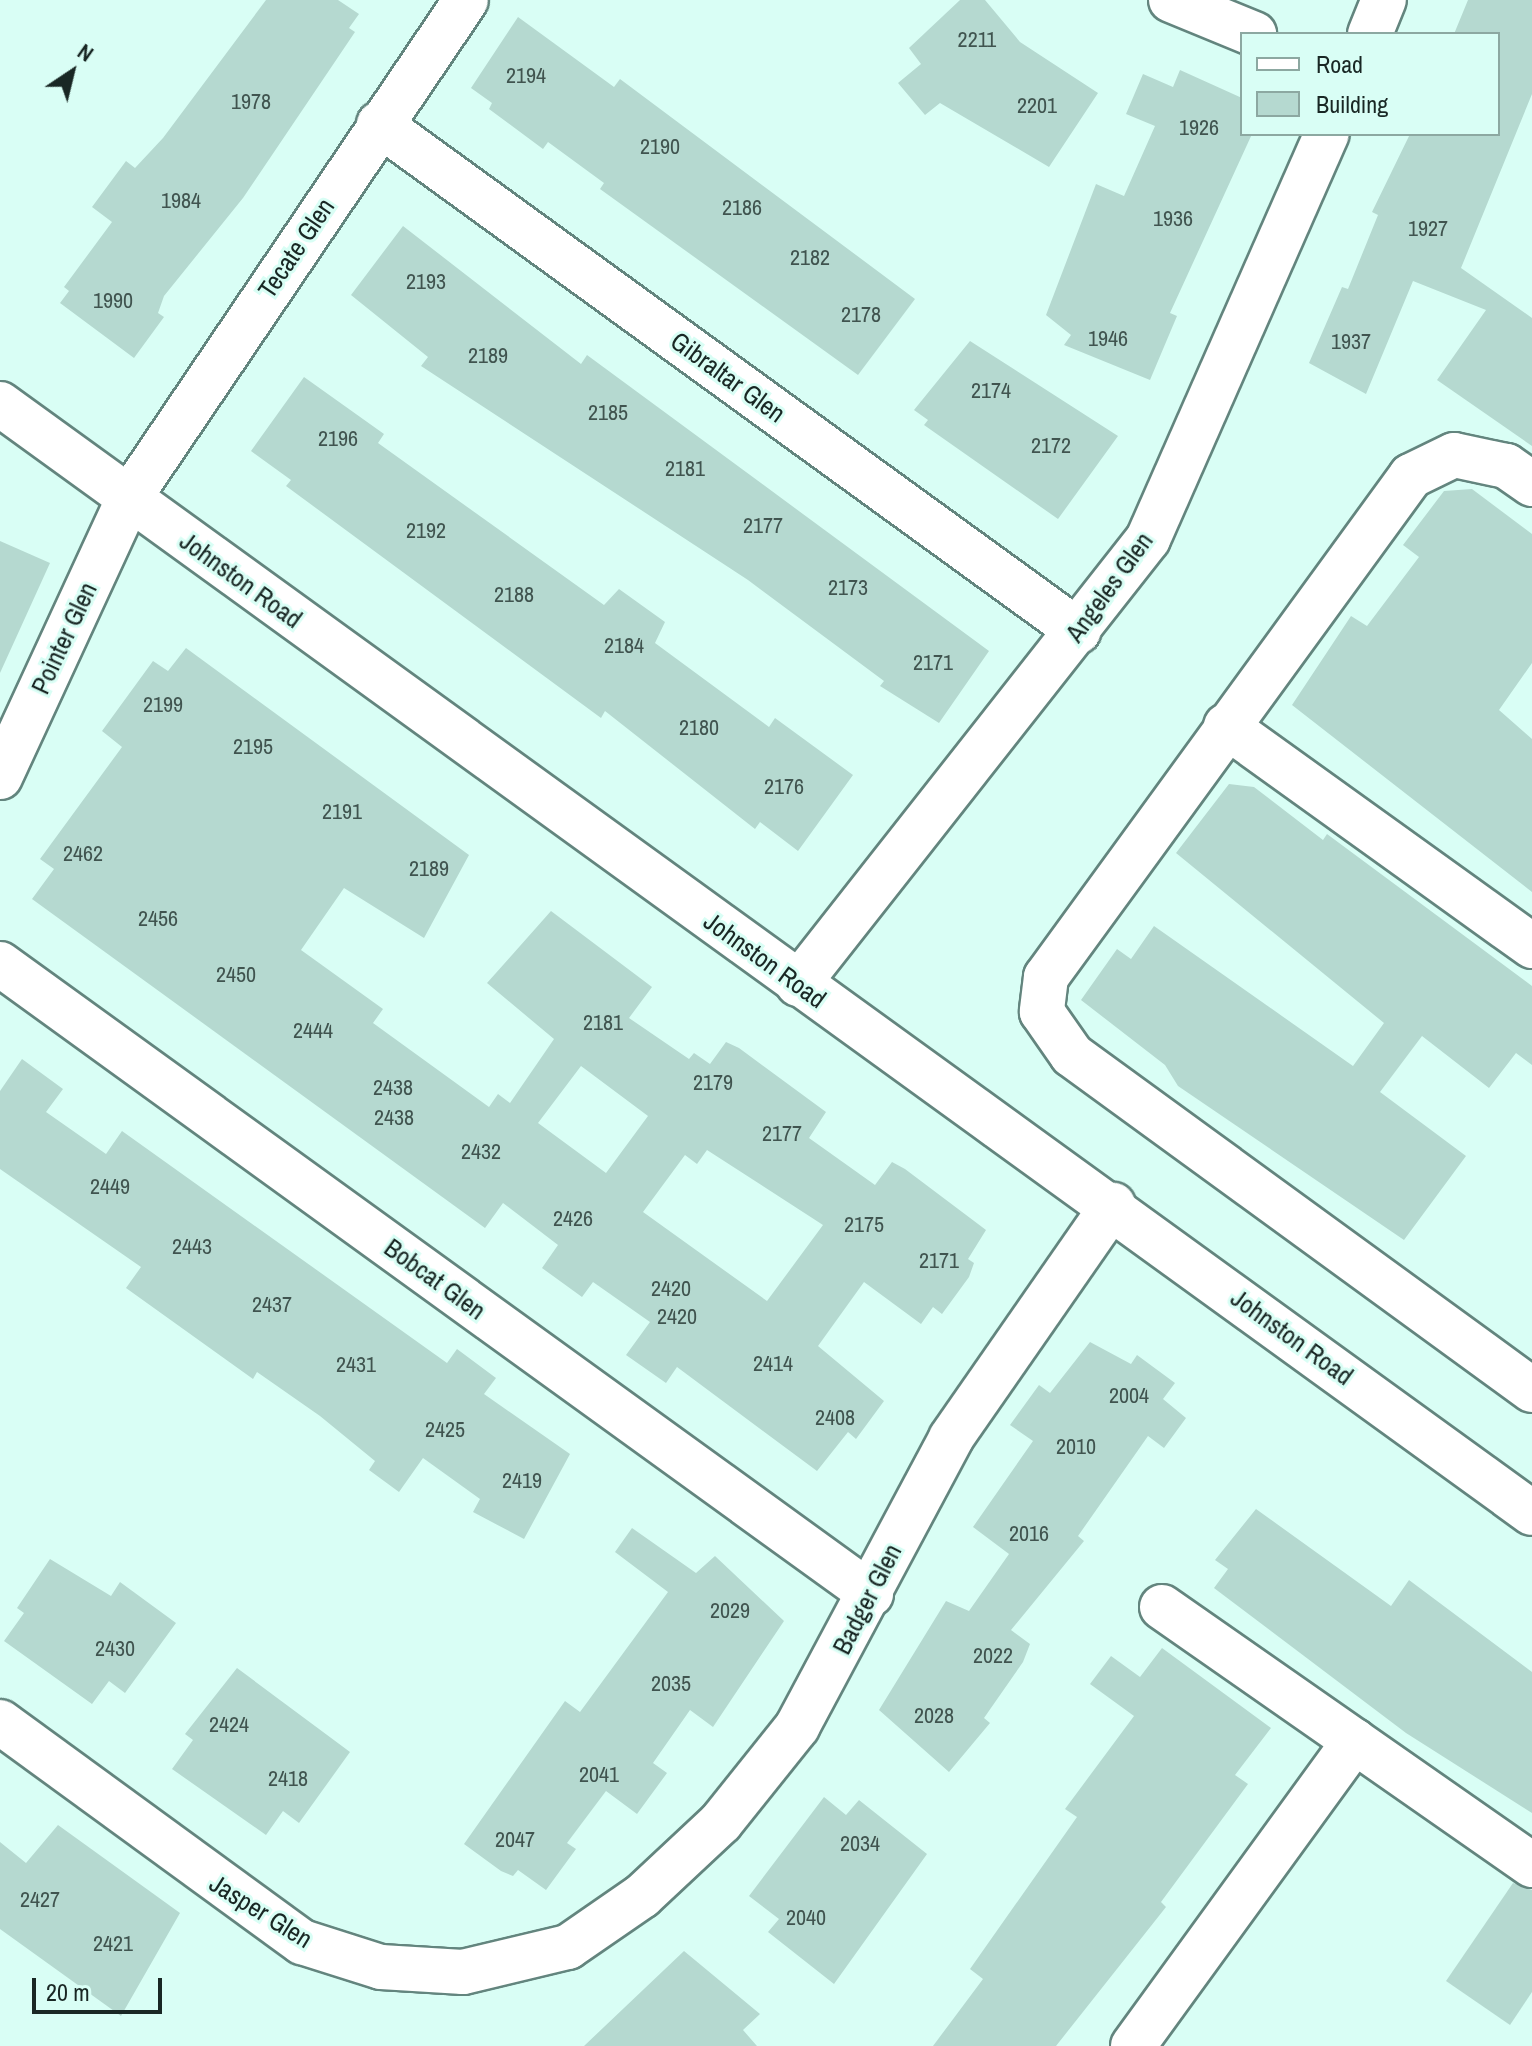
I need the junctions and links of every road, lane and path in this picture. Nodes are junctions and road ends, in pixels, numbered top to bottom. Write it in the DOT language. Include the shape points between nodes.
graph roads {
  1 [pos="466,0"];
  2 [pos="1171,0"];
  3 [pos="1384,0"];
  4 [pos="1249,32"];
  5 [pos="1371,32"];
  6 [pos="379,124"];
  7 [pos="1326,136"];
  8 [pos="0,404"];
  9 [pos="1532,484"];
  10 [pos="129,498"];
  11 [pos="1078,631"];
  12 [pos="1226,726"];
  13 [pos="0,777"];
  14 [pos="1532,946"];
  15 [pos="0,964"];
  16 [pos="798,984"];
  17 [pos="1113,1205"];
  18 [pos="1532,1390"];
  19 [pos="1532,1513"];
  20 [pos="871,1594"];
  21 [pos="1162,1607"];
  22 [pos="0,1722"];
  23 [pos="1355,1741"];
  24 [pos="1532,1865"];
  25 [pos="568,1947"];
  26 [pos="1133,2046"];
  1 -- 6 [label="street, Tecate Glen"];
  2 -- 4 [label="street"];
  3 -- 5 [label="street"];
  6 -- 10 [label="street, Tecate Glen"];
  6 -- 11 [label="street, Gibraltar Glen"];
  7 -- 11 [label="street, Angeles Glen" via="1148,539"];
  8 -- 10 [label="street, Johnston Road"];
  9 -- 12 [label="street" via="1506,466 1454,455 1411,476"];
  10 -- 13 [label="street, Pointer Glen"];
  10 -- 16 [label="street, Johnston Road"];
  11 -- 16 [label="street, Angeles Glen"];
  12 -- 14 [label="street"];
  12 -- 18 [label="street" via="1046,977 1042,1012 1072,1055"];
  15 -- 20 [label="street, Bobcat Glen"];
  16 -- 17 [label="street, Johnston Road"];
  17 -- 19 [label="street, Johnston Road"];
  17 -- 20 [label="street, Badger Glen" via="951,1438"];
  20 -- 25 [label="street, Badger Glen" via="797,1727 721,1822 642,1896"];
  21 -- 23 [label="street"];
  22 -- 25 [label="street, Jasper Glen" via="302,1942 381,1967 463,1972"];
  23 -- 24 [label="street"];
  23 -- 26 [label="street"];
}
